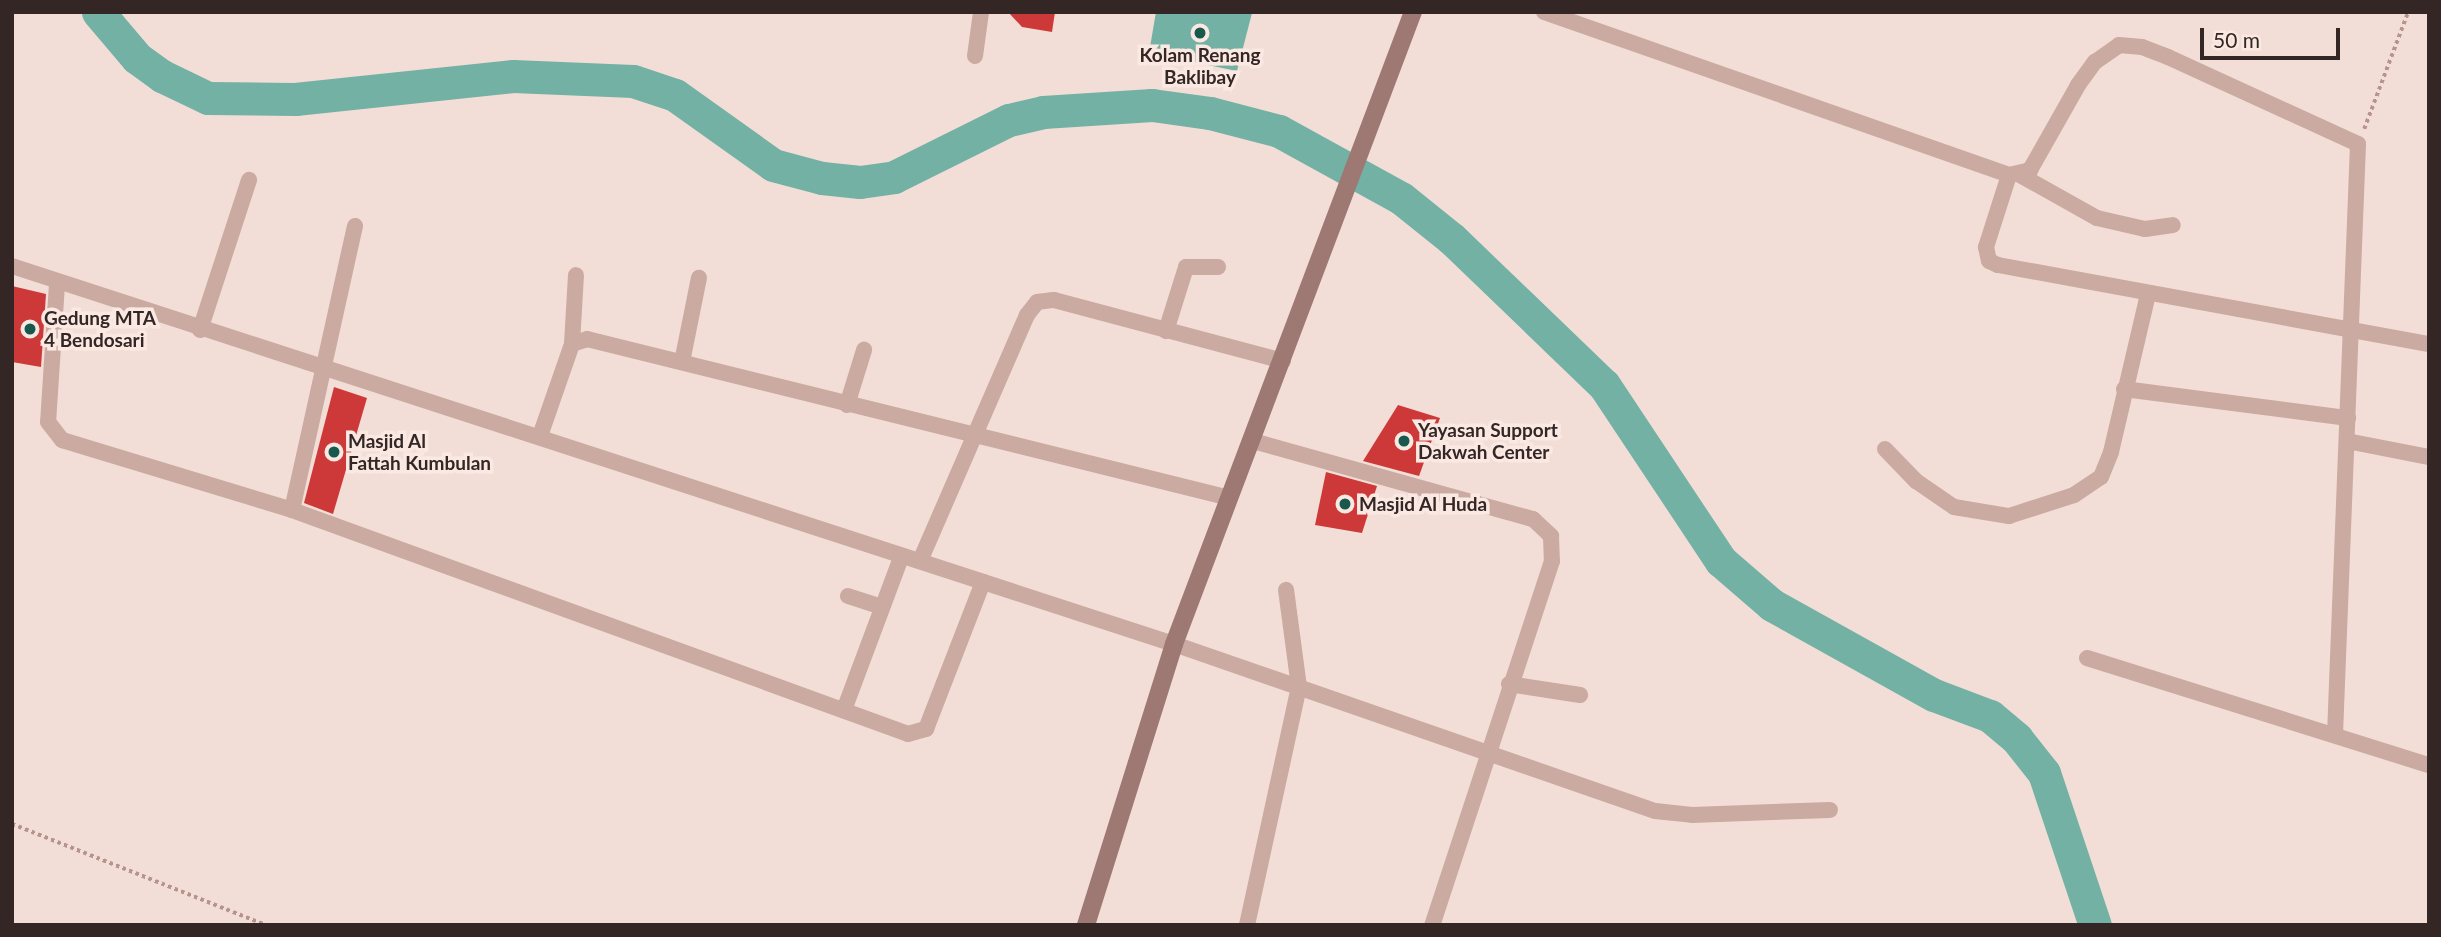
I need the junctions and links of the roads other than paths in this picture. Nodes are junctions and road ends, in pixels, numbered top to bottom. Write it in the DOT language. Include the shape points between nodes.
graph roads {
  1 [pos="981,12"];
  2 [pos="1413,12"];
  3 [pos="1544,12"];
  4 [pos="975,56"];
  5 [pos="2015,175"];
  6 [pos="249,180"];
  7 [pos="2173,225"];
  8 [pos="355,226"];
  9 [pos="12,266"];
  10 [pos="1218,267"];
  11 [pos="576,275"];
  12 [pos="699,278"];
  13 [pos="57,284"];
  14 [pos="2148,294"];
  15 [pos="2351,329"];
  16 [pos="200,330"];
  17 [pos="1166,331"];
  18 [pos="572,344"];
  19 [pos="2429,344"];
  20 [pos="864,350"];
  21 [pos="1283,361"];
  22 [pos="682,362"];
  23 [pos="327,371"];
  24 [pos="2124,389"];
  25 [pos="847,405"];
  26 [pos="2348,418"];
  27 [pos="540,436"];
  28 [pos="974,436"];
  29 [pos="2347,441"];
  30 [pos="1253,442"];
  31 [pos="1885,449"];
  32 [pos="2429,457"];
  33 [pos="1230,498"];
  34 [pos="292,510"];
  35 [pos="902,555"];
  36 [pos="920,561"];
  37 [pos="983,582"];
  38 [pos="1286,590"];
  39 [pos="848,596"];
  40 [pos="882,607"];
  41 [pos="1174,643"];
  42 [pos="2087,658"];
  43 [pos="1509,684"];
  44 [pos="1299,687"];
  45 [pos="1580,695"];
  46 [pos="844,710"];
  47 [pos="2334,734"];
  48 [pos="1489,752"];
  49 [pos="2429,765"];
  50 [pos="1830,810"];
  51 [pos="1086,925"];
  52 [pos="1247,925"];
  53 [pos="1432,925"];
  1 -- 4 [label="street"];
  2 -- 21 [label="main road"];
  3 -- 5 [label="street"];
  5 -- 7 [label="street" via="2097,218 2145,229"];
  5 -- 14 [label="street" via="1986,247 1989,261"];
  5 -- 15 [label="street" via="2043,152 2062,109 2095,62 2119,45 2142,47 2168,57 2358,144"];
  6 -- 16 [label="street"];
  8 -- 23 [label="street"];
  9 -- 13 [label="street"];
  10 -- 17 [label="street" via="1186,267"];
  11 -- 18 [label="street"];
  12 -- 22 [label="street"];
  13 -- 16 [label="street"];
  13 -- 34 [label="street" via="48,422 54,433 75,445"];
  14 -- 15 [label="street"];
  14 -- 24 [label="street"];
  15 -- 19 [label="street"];
  15 -- 26 [label="street"];
  16 -- 23 [label="street"];
  17 -- 21 [label="street"];
  17 -- 28 [label="street" via="1054,300 1037,302 1027,315"];
  18 -- 22 [label="street" via="587,339"];
  18 -- 27 [label="street"];
  20 -- 25 [label="street"];
  21 -- 30 [label="main road"];
  22 -- 25 [label="street"];
  23 -- 27 [label="street"];
  23 -- 34 [label="street"];
  24 -- 26 [label="street"];
  24 -- 31 [label="street" via="2101,477 2062,500 2009,516 1954,507 1916,481"];
  25 -- 28 [label="street"];
  26 -- 29 [label="street"];
  27 -- 35 [label="street"];
  28 -- 33 [label="street"];
  28 -- 36 [label="street"];
  29 -- 32 [label="street"];
  29 -- 47 [label="street"];
  30 -- 33 [label="main road"];
  30 -- 43 [label="street" via="1468,499 1546,527 1554,547 1552,561"];
  33 -- 41 [label="main road"];
  34 -- 46 [label="street"];
  35 -- 36 [label="street"];
  35 -- 40 [label="street"];
  36 -- 37 [label="street"];
  37 -- 41 [label="street"];
  37 -- 46 [label="street" via="922,733 908,734"];
  38 -- 44 [label="street"];
  39 -- 40 [label="street"];
  40 -- 46 [label="street"];
  41 -- 44 [label="street"];
  41 -- 51 [label="main road"];
  42 -- 47 [label="street"];
  43 -- 45 [label="street"];
  43 -- 48 [label="street"];
  44 -- 48 [label="street"];
  44 -- 52 [label="street"];
  47 -- 49 [label="street"];
  48 -- 50 [label="street" via="1674,815"];
  48 -- 53 [label="street"];
}
